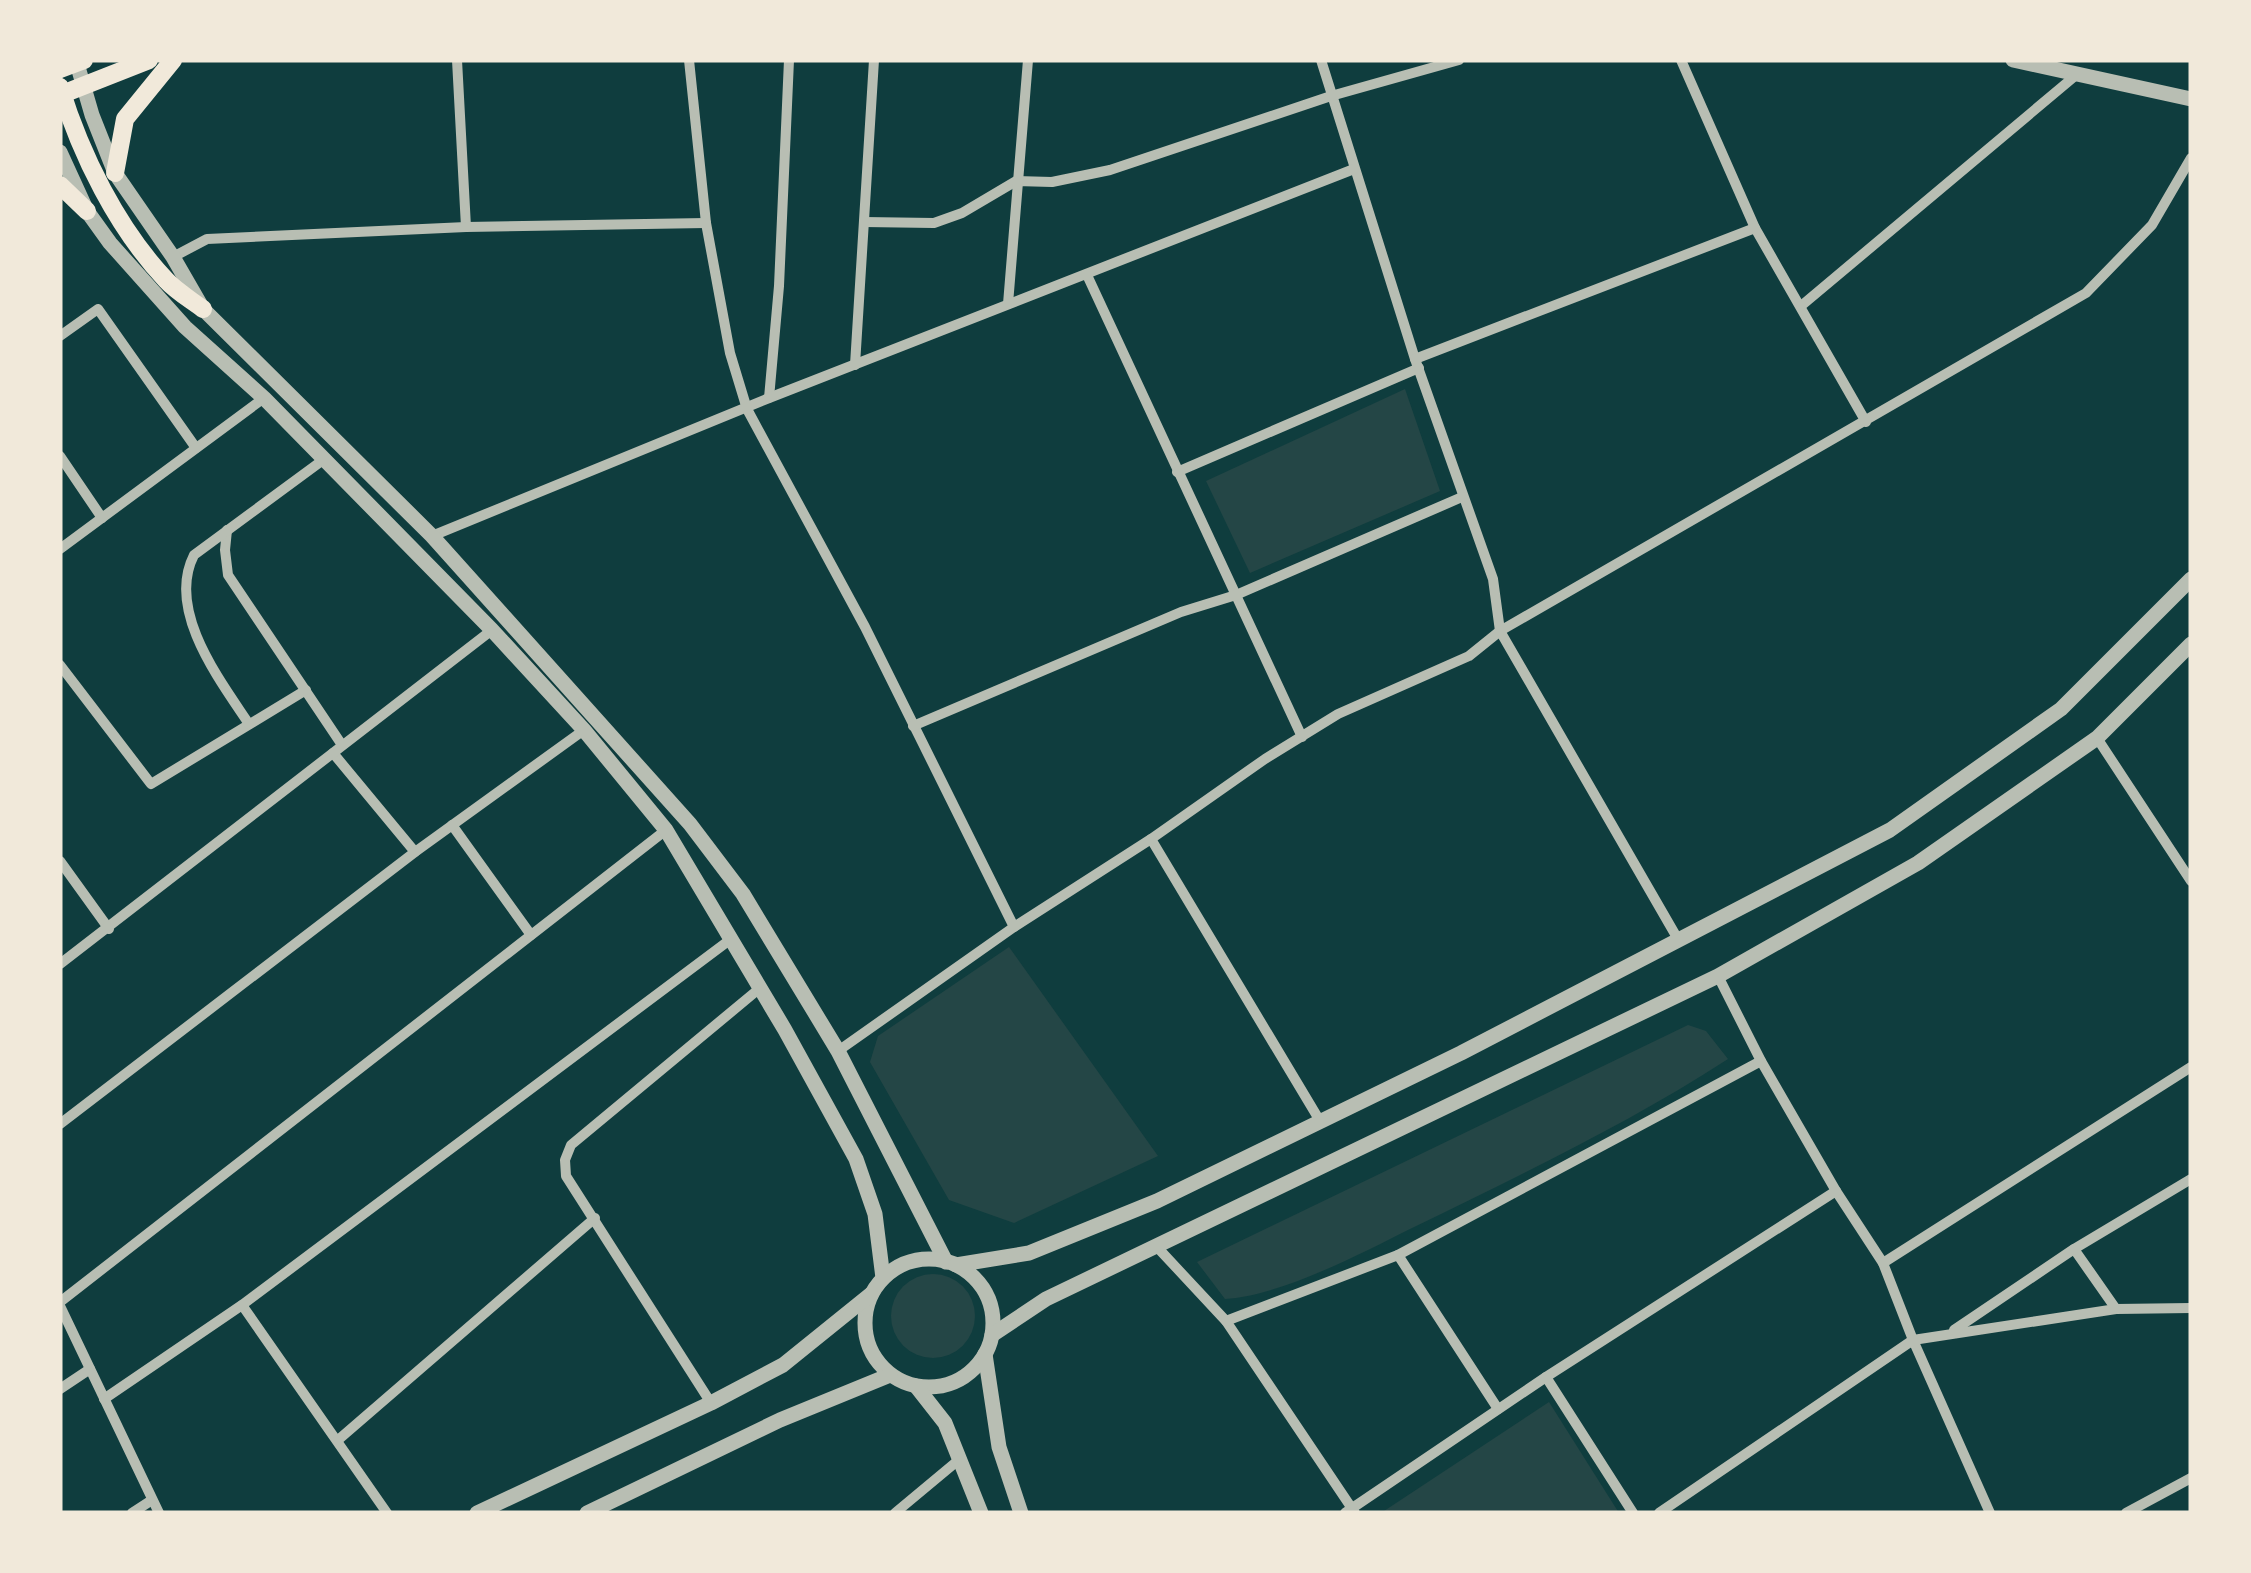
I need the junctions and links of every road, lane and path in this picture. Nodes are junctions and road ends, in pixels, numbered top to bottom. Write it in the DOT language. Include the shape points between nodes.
graph roads {
  1 [pos="149,60"];
  2 [pos="173,60"];
  3 [pos="457,60"];
  4 [pos="689,60"];
  5 [pos="789,60"];
  6 [pos="874,60"];
  7 [pos="1028,60"];
  8 [pos="1321,60"];
  9 [pos="1458,60"];
  10 [pos="1681,60"];
  11 [pos="2018,61"];
  12 [pos="74,63"];
  13 [pos="2075,76"];
  14 [pos="83,86"];
  15 [pos="61,92"];
  16 [pos="1331,96"];
  17 [pos="2191,99"];
  18 [pos="60,152"];
  19 [pos="2191,158"];
  20 [pos="1354,169"];
  21 [pos="115,173"];
  22 [pos="1016,181"];
  23 [pos="60,185"];
  24 [pos="87,211"];
  25 [pos="864,222"];
  26 [pos="706,223"];
  27 [pos="466,226"];
  28 [pos="1755,228"];
  29 [pos="173,256"];
  30 [pos="1088,275"];
  31 [pos="1008,304"];
  32 [pos="1801,306"];
  33 [pos="204,309"];
  34 [pos="60,336"];
  35 [pos="855,364"];
  36 [pos="1417,364"];
  37 [pos="264,398"];
  38 [pos="769,398"];
  39 [pos="747,410"];
  40 [pos="1866,422"];
  41 [pos="196,448"];
  42 [pos="60,456"];
  43 [pos="323,460"];
  44 [pos="1177,472"];
  45 [pos="1462,497"];
  46 [pos="102,518"];
  47 [pos="227,530"];
  48 [pos="432,536"];
  49 [pos="60,549"];
  50 [pos="2191,579"];
  51 [pos="1236,596"];
  52 [pos="492,630"];
  53 [pos="1500,631"];
  54 [pos="2191,644"];
  55 [pos="62,671"];
  56 [pos="306,690"];
  57 [pos="249,724"];
  58 [pos="912,726"];
  59 [pos="584,730"];
  60 [pos="1302,737"];
  61 [pos="2097,738"];
  62 [pos="338,749"];
  63 [pos="452,825"];
  64 [pos="666,830"];
  65 [pos="1151,839"];
  66 [pos="415,852"];
  67 [pos="60,861"];
  68 [pos="2191,881"];
  69 [pos="1014,927"];
  70 [pos="109,929"];
  71 [pos="531,935"];
  72 [pos="731,938"];
  73 [pos="1679,941"];
  74 [pos="60,964"];
  75 [pos="1718,976"];
  76 [pos="760,988"];
  77 [pos="838,1051"];
  78 [pos="1760,1061"];
  79 [pos="2191,1068"];
  80 [pos="1320,1122"];
  81 [pos="60,1124"];
  82 [pos="2191,1178"];
  83 [pos="1836,1191"];
  84 [pos="595,1218"];
  85 [pos="1157,1248"];
  86 [pos="2074,1250"];
  87 [pos="1398,1255"];
  88 [pos="1883,1262"];
  89 [pos="951,1263"];
  90 [pos="882,1278"];
  91 [pos="871,1294"];
  92 [pos="60,1304"];
  93 [pos="242,1305"];
  94 [pos="2191,1308"];
  95 [pos="2116,1310"];
  96 [pos="1226,1321"];
  97 [pos="1949,1333"];
  98 [pos="992,1335"];
  99 [pos="1913,1340"];
  100 [pos="985,1354"];
  101 [pos="90,1369"];
  102 [pos="890,1375"];
  103 [pos="1546,1377"];
  104 [pos="916,1386"];
  105 [pos="60,1389"];
  106 [pos="104,1399"];
  107 [pos="711,1403"];
  108 [pos="1498,1409"];
  109 [pos="338,1440"];
  110 [pos="961,1458"];
  111 [pos="2191,1478"];
  112 [pos="152,1500"];
  113 [pos="1351,1512"];
  114 [pos="132,1513"];
  115 [pos="158,1513"];
  116 [pos="386,1513"];
  117 [pos="476,1513"];
  118 [pos="588,1513"];
  119 [pos="895,1513"];
  120 [pos="982,1513"];
  121 [pos="1022,1513"];
  122 [pos="1632,1513"];
  123 [pos="1659,1513"];
  124 [pos="1990,1513"];
  125 [pos="2126,1513"];
  1 -- 14 [label="main road"];
  2 -- 21 [label="main road" via="125,119"];
  3 -- 27 [label="street"];
  4 -- 26 [label="street"];
  5 -- 38 [label="street"];
  6 -- 25 [label="street"];
  7 -- 22 [label="street"];
  8 -- 16 [label="street"];
  9 -- 16 [label="street"];
  10 -- 28 [label="street"];
  11 -- 13 [label="street"];
  12 -- 14 [label="street"];
  13 -- 17 [label="street"];
  13 -- 32 [label="street"];
  14 -- 15 [label="main road"];
  14 -- 21 [label="street"];
  15 -- 33 [label="main road" via="86,157 130,236 168,283"];
  16 -- 20 [label="street"];
  16 -- 22 [label="street" via="1110,170 1052,182"];
  18 -- 24 [label="street"];
  19 -- 40 [label="street" via="2152,225 2086,293"];
  20 -- 30 [label="street"];
  20 -- 36 [label="street"];
  21 -- 29 [label="street"];
  22 -- 25 [label="street" via="934,223"];
  22 -- 31 [label="street"];
  23 -- 24 [label="main road"];
  24 -- 37 [label="street" via="184,327"];
  25 -- 35 [label="street"];
  26 -- 27 [label="street"];
  26 -- 39 [label="street"];
  27 -- 29 [label="street" via="207,239"];
  28 -- 32 [label="street"];
  28 -- 36 [label="street"];
  29 -- 33 [label="street"];
  30 -- 31 [label="street"];
  30 -- 44 [label="street"];
  31 -- 35 [label="street"];
  32 -- 40 [label="street"];
  33 -- 48 [label="street"];
  34 -- 41 [label="street" via="98,309"];
  35 -- 38 [label="street"];
  36 -- 44 [label="street"];
  36 -- 45 [label="street"];
  37 -- 41 [label="street"];
  37 -- 43 [label="street"];
  38 -- 39 [label="street"];
  39 -- 48 [label="street"];
  39 -- 58 [label="street"];
  40 -- 53 [label="street"];
  41 -- 46 [label="street"];
  42 -- 46 [label="street"];
  43 -- 47 [label="street"];
  43 -- 52 [label="street"];
  44 -- 51 [label="street"];
  45 -- 51 [label="street"];
  45 -- 53 [label="street" via="1493,578"];
  46 -- 49 [label="street"];
  47 -- 56 [label="street" via="228,575"];
  47 -- 57 [label="street" via="194,555 186,590 189,616"];
  48 -- 77 [label="street" via="690,824 743,894"];
  50 -- 73 [label="street" via="2060,709 1890,830"];
  51 -- 58 [label="street" via="1181,612"];
  51 -- 60 [label="street"];
  52 -- 59 [label="street"];
  52 -- 62 [label="street"];
  53 -- 60 [label="street" via="1469,656"];
  53 -- 73 [label="street"];
  54 -- 61 [label="street"];
  55 -- 57 [label="street" via="151,784"];
  56 -- 57 [label="street"];
  56 -- 62 [label="street"];
  58 -- 69 [label="street"];
  59 -- 63 [label="street"];
  59 -- 64 [label="street"];
  60 -- 65 [label="street"];
  61 -- 68 [label="street"];
  61 -- 75 [label="street" via="1918,863"];
  62 -- 66 [label="street"];
  62 -- 70 [label="street"];
  63 -- 66 [label="street"];
  63 -- 71 [label="street"];
  64 -- 71 [label="street"];
  64 -- 72 [label="street"];
  65 -- 69 [label="street"];
  65 -- 80 [label="street"];
  66 -- 81 [label="street"];
  67 -- 70 [label="street"];
  69 -- 77 [label="street"];
  70 -- 74 [label="street"];
  71 -- 92 [label="street"];
  72 -- 76 [label="street"];
  72 -- 93 [label="street"];
  73 -- 80 [label="street"];
  75 -- 78 [label="street"];
  75 -- 85 [label="street"];
  76 -- 84 [label="street" via="570,1145 566,1176"];
  76 -- 90 [label="street" via="856,1159 875,1214"];
  77 -- 89 [label="street"];
  78 -- 83 [label="street"];
  78 -- 87 [label="street"];
  79 -- 88 [label="street"];
  80 -- 89 [label="street" via="1084,1231 1028,1252"];
  82 -- 86 [label="street"];
  83 -- 88 [label="street"];
  83 -- 103 [label="street"];
  84 -- 107 [label="street"];
  84 -- 109 [label="street"];
  85 -- 96 [label="street"];
  85 -- 98 [label="street" via="1046,1299"];
  86 -- 95 [label="street"];
  86 -- 97 [label="street"];
  87 -- 96 [label="street"];
  87 -- 108 [label="street"];
  88 -- 99 [label="street"];
  89 -- 90 [label="street" via="912,1261"];
  89 -- 98 [label="street" via="986,1294"];
  90 -- 91 [label="street"];
  91 -- 102 [label="street" via="864,1329"];
  91 -- 107 [label="street" via="783,1366"];
  92 -- 101 [label="street"];
  93 -- 106 [label="street"];
  93 -- 109 [label="street"];
  94 -- 95 [label="street"];
  95 -- 97 [label="street"];
  96 -- 113 [label="street"];
  97 -- 99 [label="street"];
  98 -- 100 [label="street"];
  99 -- 123 [label="street"];
  99 -- 124 [label="street"];
  100 -- 104 [label="street" via="966,1376"];
  100 -- 121 [label="street" via="999,1446"];
  101 -- 105 [label="street"];
  101 -- 106 [label="street"];
  102 -- 104 [label="street"];
  102 -- 118 [label="street"];
  103 -- 108 [label="street"];
  103 -- 122 [label="street"];
  104 -- 110 [label="street"];
  106 -- 112 [label="street"];
  107 -- 117 [label="street"];
  108 -- 113 [label="street"];
  109 -- 116 [label="street"];
  110 -- 119 [label="street"];
  110 -- 120 [label="street"];
  111 -- 125 [label="street"];
  112 -- 114 [label="street"];
  112 -- 115 [label="street"];
}
